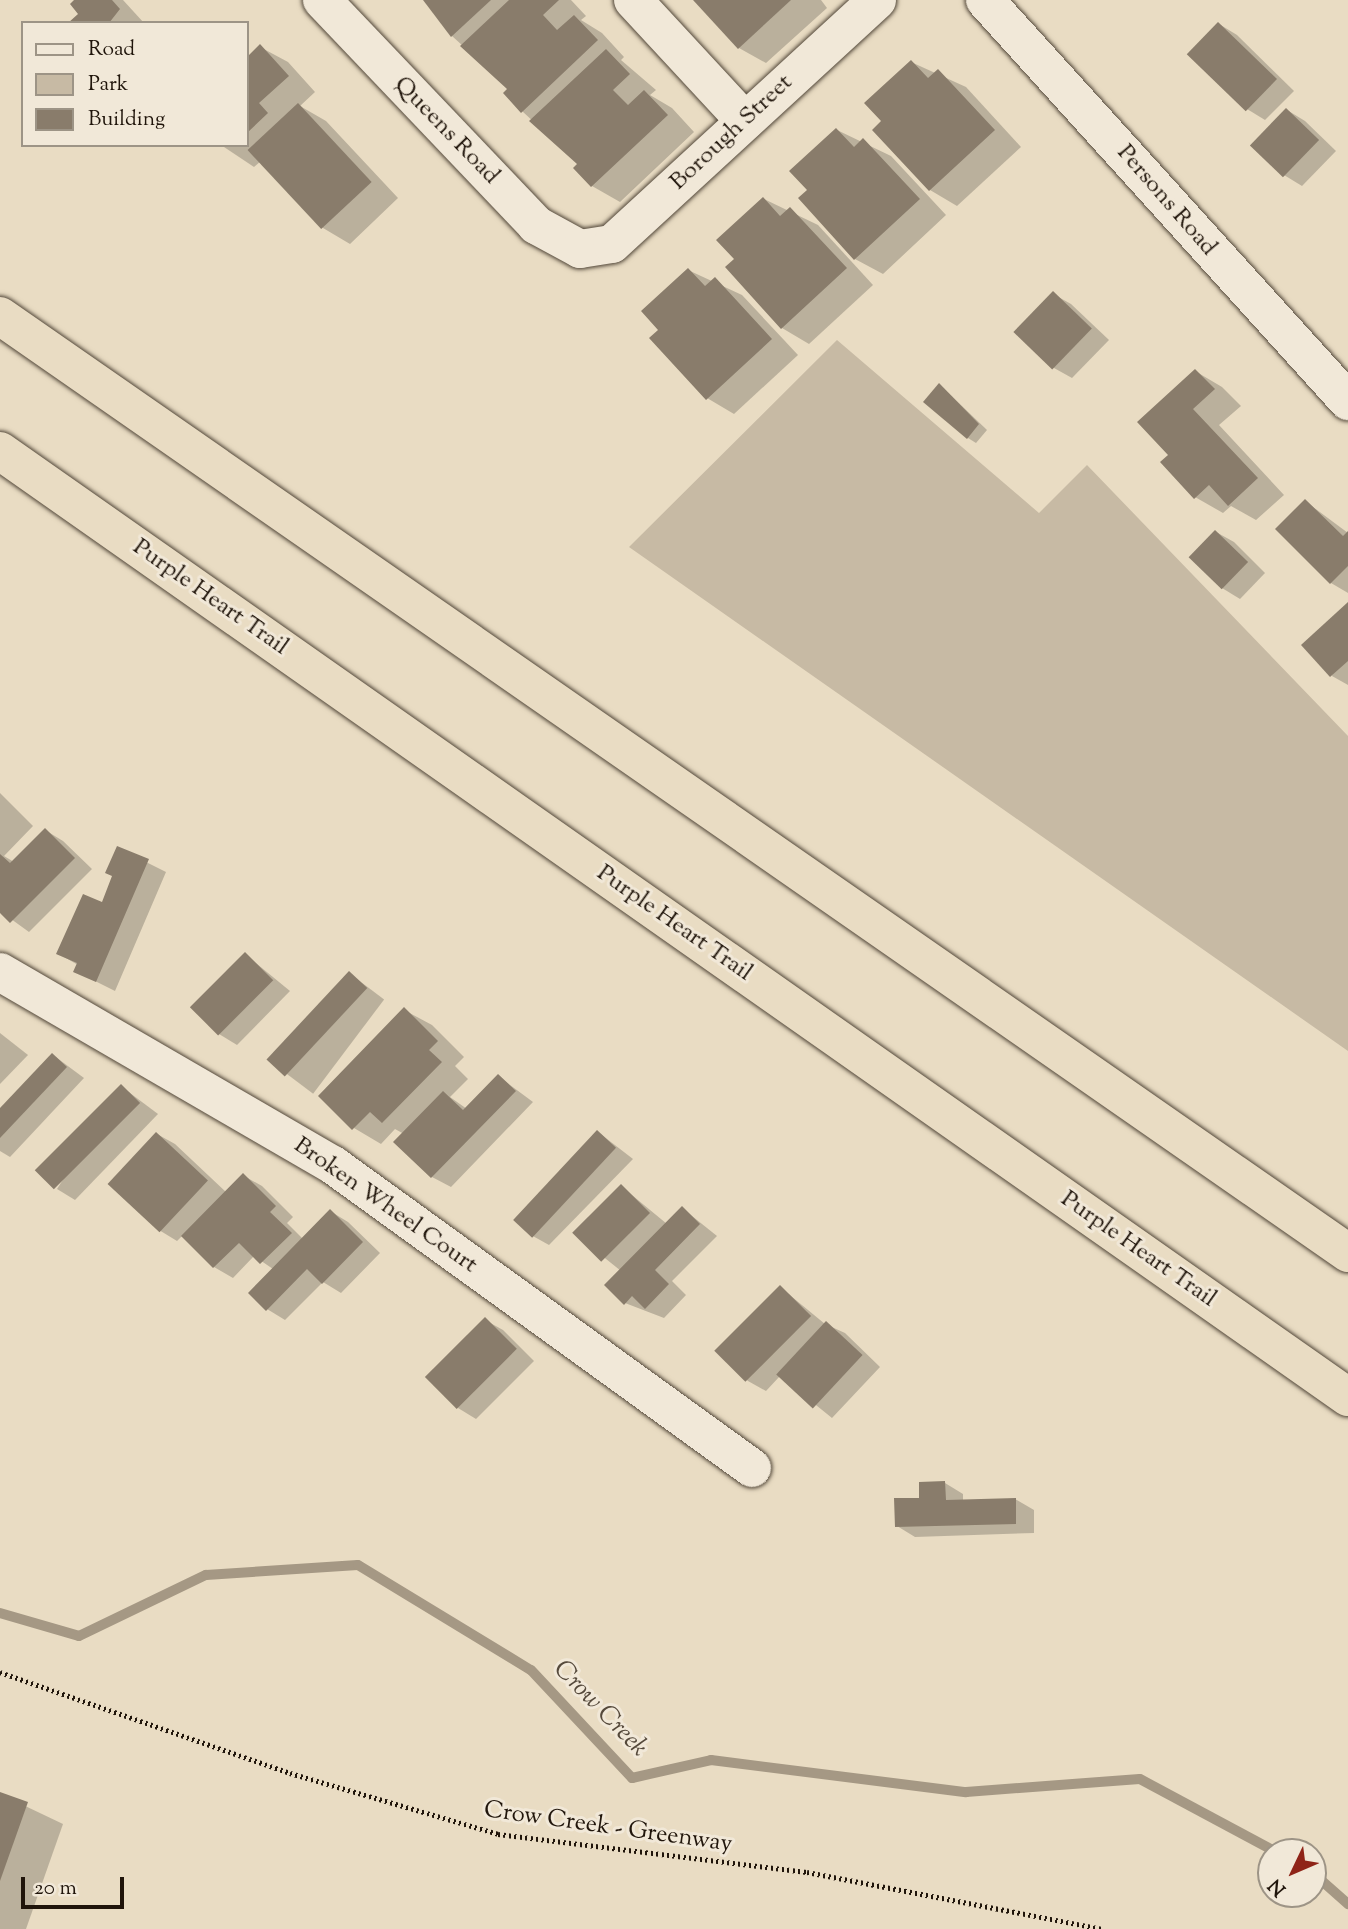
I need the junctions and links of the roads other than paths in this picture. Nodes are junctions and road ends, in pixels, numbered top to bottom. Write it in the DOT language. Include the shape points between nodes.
graph roads {
  1 [pos="322,0"];
  2 [pos="633,0"];
  3 [pos="877,0"];
  4 [pos="985,0"];
  5 [pos="745,121"];
  6 [pos="580,249"];
  7 [pos="0,316"];
  8 [pos="1348,401"];
  9 [pos="0,451"];
  10 [pos="0,972"];
  11 [pos="1348,1253"];
  12 [pos="1342,1394"];
  13 [pos="752,1468"];
  1 -- 6 [label="street, Queens Road" via="536,225"];
  2 -- 5 [label="street"];
  3 -- 5 [label="street, Borough Street"];
  4 -- 8 [label="street, Persons Road"];
  5 -- 6 [label="street, Borough Street" via="612,244"];
  7 -- 11 [label="highway"];
  9 -- 12 [label="highway, Purple Heart Trail"];
  10 -- 13 [label="street, Broken Wheel Court" via="333,1165"];
}
